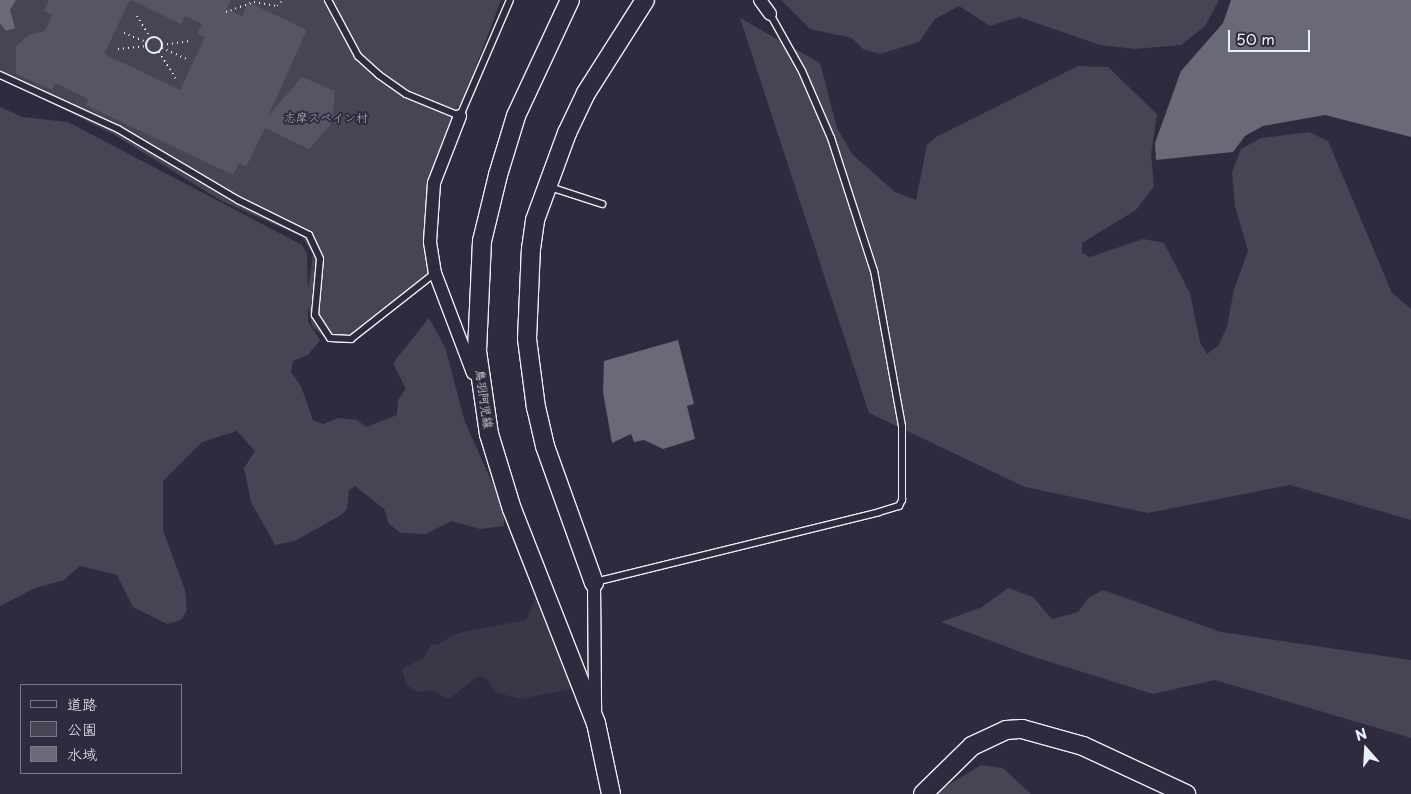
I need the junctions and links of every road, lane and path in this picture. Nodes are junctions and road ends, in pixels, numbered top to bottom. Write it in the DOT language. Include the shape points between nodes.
graph roads {
  1 [pos="283,0"];
  2 [pos="328,0"];
  3 [pos="510,0"];
  4 [pos="570,0"];
  5 [pos="645,0"];
  6 [pos="760,0"];
  7 [pos="226,12"];
  8 [pos="770,14"];
  9 [pos="138,16"];
  10 [pos="124,33"];
  11 [pos="150,38"];
  12 [pos="192,41"];
  13 [pos="146,42"];
  14 [pos="145,46"];
  15 [pos="162,47"];
  16 [pos="118,49"];
  17 [pos="158,52"];
  18 [pos="187,59"];
  19 [pos="0,75"];
  20 [pos="176,79"];
  21 [pos="460,116"];
  22 [pos="546,186"];
  23 [pos="602,204"];
  24 [pos="435,273"];
  25 [pos="489,434"];
  26 [pos="594,582"];
  27 [pos="596,723"];
  28 [pos="612,794"];
  29 [pos="924,794"];
  30 [pos="1186,794"];
  1 -- 7 [label="path" via="277,6 254,2"];
  2 -- 21 [label="lane" via="358,56 378,75 406,94"];
  3 -- 21 [label="lane"];
  4 -- 25 [label="street, 鳥羽阿児線" via="516,116 482,242 477,351"];
  5 -- 22 [label="street" via="586,93"];
  6 -- 8 [label="street"];
  8 -- 26 [label="lane" via="802,71 831,138 874,271 902,426 902,500 899,506 879,512"];
  9 -- 11 [label="path"];
  10 -- 13 [label="path"];
  11 -- 13 [label="path"];
  11 -- 15 [label="path" via="158,38"];
  12 -- 15 [label="path"];
  13 -- 14 [label="path"];
  14 -- 16 [label="path"];
  14 -- 17 [label="path" via="149,52"];
  15 -- 17 [label="path"];
  15 -- 18 [label="path"];
  17 -- 20 [label="path"];
  19 -- 24 [label="lane" via="118,129 230,196 309,235 320,260 315,315 330,338 351,339"];
  21 -- 24 [label="street" via="434,183 430,226"];
  22 -- 23 [label="lane"];
  22 -- 26 [label="street" via="531,249 530,364 545,446"];
  24 -- 25 [label="street" via="466,345"];
  25 -- 27 [label="street, 鳥羽阿児線" via="512,509"];
  26 -- 27 [label="street"];
  27 -- 28 [label="street, 鳥羽阿児線"];
  29 -- 30 [label="street" via="972,746 1006,730 1022,729 1083,746"];
}
